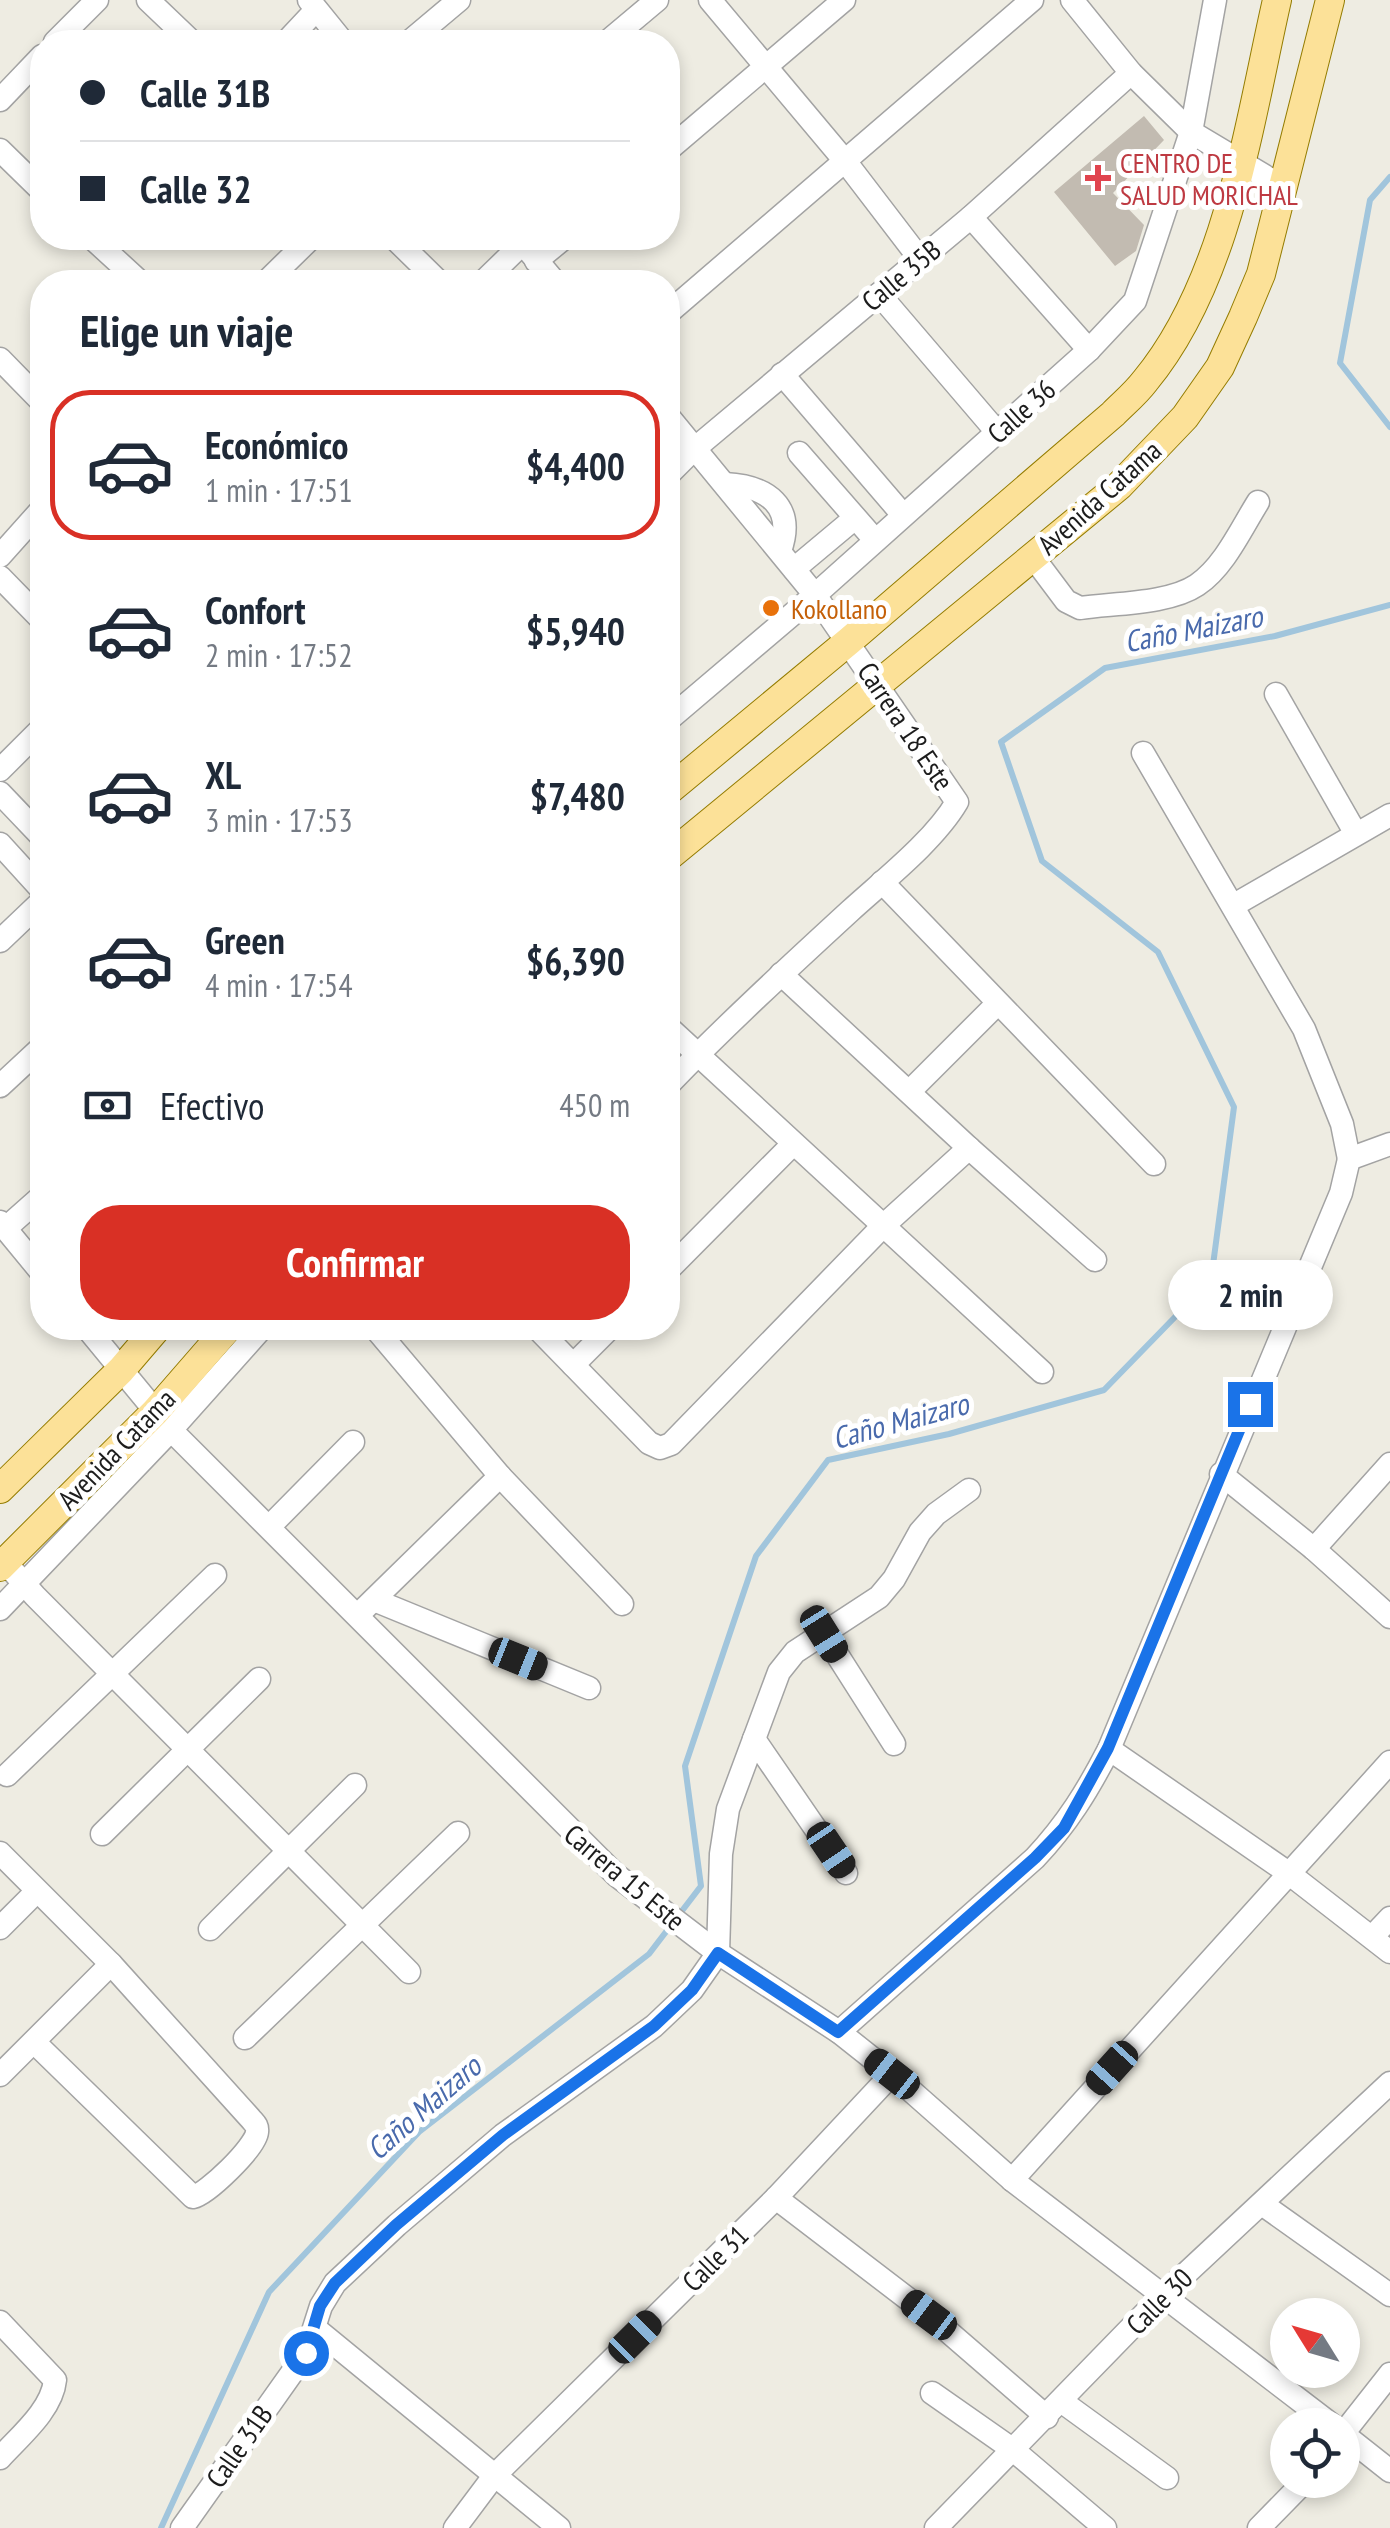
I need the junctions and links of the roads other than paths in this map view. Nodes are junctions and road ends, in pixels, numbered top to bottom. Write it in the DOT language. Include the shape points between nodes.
graph roads {
  1 [pos="96,0"];
  2 [pos="148,0"];
  3 [pos="459,0"];
  4 [pos="658,0"];
  5 [pos="710,0"];
  6 [pos="844,0"];
  7 [pos="1032,0"];
  8 [pos="1072,0"];
  9 [pos="1215,0"];
  10 [pos="1277,0"];
  11 [pos="1330,0"];
  12 [pos="312,5"];
  13 [pos="67,30"];
  14 [pos="179,30"];
  15 [pos="294,30"];
  16 [pos="333,30"];
  17 [pos="423,30"];
  18 [pos="622,30"];
  19 [pos="765,66"];
  20 [pos="30,69"];
  21 [pos="1131,73"];
  22 [pos="0,100"];
  23 [pos="1190,132"];
  24 [pos="680,140"];
  25 [pos="0,150"];
  26 [pos="846,161"];
  27 [pos="1240,163"];
  28 [pos="30,179"];
  29 [pos="1283,187"];
  30 [pos="971,217"];
  31 [pos="108,250"];
  32 [pos="299,250"];
  33 [pos="406,250"];
  34 [pos="522,250"];
  35 [pos="528,250"];
  36 [pos="920,259"];
  37 [pos="128,270"];
  38 [pos="278,270"];
  39 [pos="427,270"];
  40 [pos="498,270"];
  41 [pos="544,270"];
  42 [pos="879,294"];
  43 [pos="680,304"];
  44 [pos="1090,350"];
  45 [pos="0,359"];
  46 [pos="782,374"];
  47 [pos="30,390"];
  48 [pos="997,432"];
  49 [pos="680,433"];
  50 [pos="692,450"];
  51 [pos="799,453"];
  52 [pos="680,462"];
  53 [pos="1258,502"];
  54 [pos="902,514"];
  55 [pos="855,518"];
  56 [pos="30,523"];
  57 [pos="874,540"];
  58 [pos="0,556"];
  59 [pos="1033,557"];
  60 [pos="787,560"];
  61 [pos="0,576"];
  62 [pos="815,595"];
  63 [pos="30,607"];
  64 [pos="849,641"];
  65 [pos="878,685"];
  66 [pos="1276,694"];
  67 [pos="680,710"];
  68 [pos="30,740"];
  69 [pos="1143,753"];
  70 [pos="0,770"];
  71 [pos="680,781"];
  72 [pos="0,793"];
  73 [pos="1390,815"];
  74 [pos="30,824"];
  75 [pos="1356,834"];
  76 [pos="0,844"];
  77 [pos="680,847"];
  78 [pos="30,877"];
  79 [pos="882,882"];
  80 [pos="1234,905"];
  81 [pos="30,912"];
  82 [pos="0,941"];
  83 [pos="781,974"];
  84 [pos="997,1004"];
  85 [pos="680,1038"];
  86 [pos="697,1054"];
  87 [pos="30,1058"];
  88 [pos="680,1073"];
  89 [pos="0,1086"];
  90 [pos="910,1091"];
  91 [pos="793,1144"];
  92 [pos="1390,1144"];
  93 [pos="969,1148"];
  94 [pos="1349,1160"];
  95 [pos="1154,1164"];
  96 [pos="30,1205"];
  97 [pos="3,1225"];
  98 [pos="883,1226"];
  99 [pos="30,1258"];
  100 [pos="680,1258"];
  101 [pos="1096,1260"];
  102 [pos="97,1340"];
  103 [pos="147,1340"];
  104 [pos="220,1340"];
  105 [pos="249,1340"];
  106 [pos="385,1340"];
  107 [pos="548,1340"];
  108 [pos="598,1340"];
  109 [pos="572,1365"];
  110 [pos="121,1370"];
  111 [pos="1042,1372"];
  112 [pos="163,1421"];
  113 [pos="353,1442"];
  114 [pos="1390,1464"];
  115 [pos="1220,1474"];
  116 [pos="500,1476"];
  117 [pos="0,1489"];
  118 [pos="969,1490"];
  119 [pos="270,1526"];
  120 [pos="1314,1549"];
  121 [pos="2,1564"];
  122 [pos="215,1575"];
  123 [pos="25,1585"];
  124 [pos="622,1604"];
  125 [pos="366,1608"];
  126 [pos="0,1609"];
  127 [pos="1390,1617"];
  128 [pos="824,1634"];
  129 [pos="111,1673"];
  130 [pos="260,1679"];
  131 [pos="590,1688"];
  132 [pos="754,1739"];
  133 [pos="894,1744"];
  134 [pos="1108,1748"];
  135 [pos="185,1749"];
  136 [pos="1390,1762"];
  137 [pos="6,1774"];
  138 [pos="355,1785"];
  139 [pos="458,1832"];
  140 [pos="102,1834"];
  141 [pos="287,1852"];
  142 [pos="0,1853"];
  143 [pos="1287,1872"];
  144 [pos="846,1873"];
  145 [pos="38,1892"];
  146 [pos="1390,1918"];
  147 [pos="362,1925"];
  148 [pos="0,1928"];
  149 [pos="210,1929"];
  150 [pos="1381,1944"];
  151 [pos="718,1953"];
  152 [pos="111,1964"];
  153 [pos="408,1972"];
  154 [pos="838,2032"];
  155 [pos="245,2038"];
  156 [pos="34,2042"];
  157 [pos="892,2074"];
  158 [pos="0,2075"];
  159 [pos="1386,2094"];
  160 [pos="1012,2180"];
  161 [pos="776,2198"];
  162 [pos="1262,2204"];
  163 [pos="1163,2294"];
  164 [pos="1390,2295"];
  165 [pos="0,2322"];
  166 [pos="316,2329"];
  167 [pos="1390,2374"];
  168 [pos="932,2393"];
  169 [pos="1310,2408"];
  170 [pos="1054,2409"];
  171 [pos="1360,2412"];
  172 [pos="1360,2448"];
  173 [pos="1012,2449"];
  174 [pos="0,2458"];
  175 [pos="1390,2472"];
  176 [pos="494,2476"];
  177 [pos="1168,2478"];
  178 [pos="1288,2498"];
  179 [pos="182,2528"];
  180 [pos="455,2528"];
  181 [pos="559,2528"];
  182 [pos="936,2528"];
  183 [pos="1105,2528"];
  184 [pos="1259,2528"];
  1 -- 13 [label="street"];
  2 -- 14 [label="street"];
  3 -- 17 [label="street"];
  4 -- 18 [label="street"];
  5 -- 19 [label="street"];
  6 -- 19 [label="street"];
  7 -- 26 [label="street"];
  8 -- 21 [label="street"];
  9 -- 23 [label="street, Calle 36"];
  10 -- 27 [label="main road, Avenida Catama"];
  11 -- 29 [label="main road, Avenida Catama"];
  12 -- 15 [label="street"];
  12 -- 16 [label="street"];
  19 -- 24 [label="street"];
  19 -- 26 [label="street"];
  20 -- 22 [label="street"];
  21 -- 23 [label="street"];
  21 -- 30 [label="street, Calle 35B"];
  23 -- 27 [label="street"];
  23 -- 44 [label="street, Calle 36" via="1135,302"];
  25 -- 28 [label="street"];
  26 -- 36 [label="street"];
  26 -- 43 [label="street"];
  27 -- 29 [label="street"];
  27 -- 64 [label="main road, Avenida Catama" via="1201,286 1145,381"];
  29 -- 59 [label="main road, Avenida Catama" via="1261,274 1220,366 1184,417 1119,486"];
  30 -- 36 [label="street, Calle 35B"];
  30 -- 44 [label="street"];
  31 -- 37 [label="street"];
  32 -- 38 [label="street"];
  33 -- 39 [label="street"];
  34 -- 40 [label="street"];
  35 -- 41 [label="street"];
  36 -- 42 [label="street, Calle 35B"];
  42 -- 46 [label="street, Calle 35B"];
  42 -- 48 [label="street"];
  44 -- 48 [label="street, Calle 36"];
  45 -- 47 [label="street"];
  46 -- 50 [label="street, Calle 35B"];
  46 -- 54 [label="street"];
  48 -- 54 [label="street, Calle 36"];
  49 -- 50 [label="street, Carrera 18 Este"];
  50 -- 52 [label="street, Calle 35B"];
  50 -- 60 [label="street, Carrera 18 Este"];
  51 -- 55 [label="street"];
  53 -- 59 [label="street" via="1216,566 1178,595 1080,608 1066,601"];
  54 -- 57 [label="street, Calle 36"];
  55 -- 57 [label="street"];
  55 -- 60 [label="street"];
  56 -- 58 [label="street"];
  57 -- 62 [label="street, Calle 36"];
  59 -- 65 [label="main road, Avenida Catama"];
  60 -- 62 [label="street, Carrera 18 Este"];
  61 -- 63 [label="street"];
  62 -- 64 [label="street, Carrera 18 Este"];
  62 -- 67 [label="street, Calle 36"];
  64 -- 65 [label="street, Carrera 18 Este"];
  64 -- 71 [label="main road, Avenida Catama"];
  65 -- 77 [label="main road, Avenida Catama"];
  65 -- 79 [label="street, Carrera 18 Este" via="957,802"];
  66 -- 75 [label="street"];
  68 -- 70 [label="street"];
  69 -- 80 [label="street"];
  72 -- 74 [label="street"];
  73 -- 75 [label="street"];
  75 -- 80 [label="street"];
  76 -- 78 [label="street"];
  79 -- 83 [label="street"];
  79 -- 84 [label="street"];
  80 -- 94 [label="street" via="1304,1029 1342,1124"];
  81 -- 82 [label="street"];
  83 -- 86 [label="street"];
  83 -- 90 [label="street"];
  84 -- 90 [label="street"];
  84 -- 95 [label="street"];
  85 -- 86 [label="street"];
  86 -- 88 [label="street"];
  86 -- 91 [label="street"];
  87 -- 89 [label="street"];
  90 -- 93 [label="street"];
  91 -- 98 [label="street"];
  91 -- 100 [label="street"];
  92 -- 94 [label="street"];
  93 -- 98 [label="street"];
  93 -- 101 [label="street"];
  94 -- 115 [label="street" via="1341,1194"];
  96 -- 97 [label="street"];
  97 -- 99 [label="street"];
  98 -- 109 [label="street" via="671,1444 649,1443"];
  98 -- 111 [label="street"];
  102 -- 110 [label="street, Carrera 15 Este"];
  103 -- 110 [label="main road, Avenida Catama"];
  104 -- 112 [label="main road, Avenida Catama"];
  105 -- 112 [label="street"];
  106 -- 116 [label="street"];
  107 -- 109 [label="street"];
  108 -- 109 [label="street"];
  110 -- 112 [label="street, Carrera 15 Este"];
  110 -- 117 [label="main road, Avenida Catama"];
  112 -- 119 [label="street, Carrera 15 Este"];
  112 -- 121 [label="main road, Avenida Catama"];
  112 -- 123 [label="street"];
  113 -- 119 [label="street"];
  114 -- 120 [label="street"];
  115 -- 120 [label="street"];
  115 -- 134 [label="street"];
  116 -- 124 [label="street"];
  116 -- 125 [label="street"];
  118 -- 128 [label="street" via="920,1532 878,1596"];
  119 -- 125 [label="street, Carrera 15 Este"];
  120 -- 127 [label="street"];
  121 -- 123 [label="street"];
  122 -- 129 [label="street"];
  123 -- 126 [label="street"];
  123 -- 129 [label="street"];
  125 -- 131 [label="street"];
  125 -- 151 [label="street, Carrera 15 Este" via="616,1875"];
  128 -- 132 [label="street" via="778,1672"];
  128 -- 133 [label="street"];
  129 -- 135 [label="street"];
  129 -- 137 [label="street"];
  130 -- 135 [label="street"];
  132 -- 144 [label="street"];
  132 -- 151 [label="street" via="728,1809"];
  134 -- 143 [label="street"];
  134 -- 154 [label="street" via="1064,1828 1045,1848"];
  135 -- 140 [label="street"];
  135 -- 141 [label="street"];
  136 -- 143 [label="street"];
  138 -- 141 [label="street"];
  139 -- 147 [label="street"];
  141 -- 147 [label="street"];
  141 -- 149 [label="street"];
  142 -- 145 [label="street"];
  143 -- 150 [label="street"];
  143 -- 160 [label="street"];
  145 -- 148 [label="street"];
  145 -- 152 [label="street"];
  146 -- 150 [label="street"];
  147 -- 153 [label="street"];
  147 -- 155 [label="street"];
  151 -- 154 [label="street, Carrera 15 Este"];
  151 -- 166 [label="street, Calle 31B" via="654,2026 503,2135 396,2225 335,2283 320,2306"];
  152 -- 156 [label="street"];
  152 -- 156 [label="street" via="256,2126 252,2144 208,2190 186,2193"];
  154 -- 157 [label="street, Carrera 15 Este"];
  156 -- 158 [label="street"];
  157 -- 160 [label="street, Carrera 15 Este"];
  157 -- 161 [label="street, Calle 31"];
  159 -- 162 [label="street, Calle 30"];
  160 -- 163 [label="street, Carrera 15 Este"];
  161 -- 170 [label="street"];
  161 -- 176 [label="street, Calle 31"];
  162 -- 163 [label="street, Calle 30"];
  162 -- 164 [label="street"];
  163 -- 169 [label="street, Carrera 15 Este"];
  163 -- 170 [label="street, Calle 30"];
  165 -- 174 [label="street" via="55,2380 54,2394"];
  166 -- 176 [label="street"];
  166 -- 179 [label="street, Calle 31B" via="306,2353"];
  167 -- 171 [label="street"];
  168 -- 173 [label="street"];
  170 -- 173 [label="street, Calle 30"];
  170 -- 177 [label="street"];
  172 -- 175 [label="street"];
  173 -- 182 [label="street, Calle 30"];
  173 -- 183 [label="street"];
  176 -- 180 [label="street, Calle 31"];
  176 -- 181 [label="street"];
  178 -- 184 [label="street"];
}
